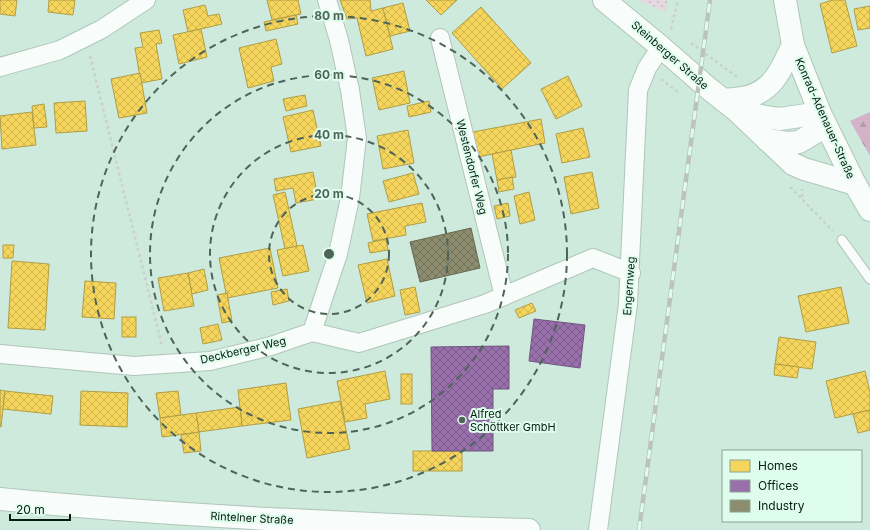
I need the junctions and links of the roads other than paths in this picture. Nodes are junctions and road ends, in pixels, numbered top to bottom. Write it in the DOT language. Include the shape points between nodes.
graph roads {
  1 [pos="146,0"];
  2 [pos="327,0"];
  3 [pos="604,0"];
  4 [pos="785,0"];
  5 [pos="440,38"];
  6 [pos="793,45"];
  7 [pos="661,46"];
  8 [pos="0,67"];
  9 [pos="729,105"];
  10 [pos="823,119"];
  11 [pos="767,140"];
  12 [pos="854,184"];
  13 [pos="870,210"];
  14 [pos="842,240"];
  15 [pos="630,273"];
  16 [pos="870,279"];
  17 [pos="504,296"];
  18 [pos="312,332"];
  19 [pos="0,354"];
  20 [pos="0,499"];
  21 [pos="525,530"];
  22 [pos="529,530"];
  23 [pos="598,530"];
  1 -- 8 [label="street" via="102,29 60,50"];
  2 -- 18 [label="street" via="347,76 357,138 350,198 338,254"];
  3 -- 7 [label="main road, Steinberger Straße"];
  4 -- 6 [label="main road, Konrad-Adenauer-Straße"];
  5 -- 17 [label="street, Westendorfer Weg"];
  6 -- 9 [label="main road" via="777,78 765,88"];
  6 -- 10 [label="main road, Konrad-Adenauer-Straße"];
  7 -- 9 [label="main road, Steinberger Straße"];
  7 -- 15 [label="street, Engernweg" via="647,68 638,90"];
  9 -- 10 [label="main road, Steinberger Straße" via="765,117"];
  9 -- 11 [label="main road, Steinberger Straße"];
  10 -- 11 [label="main road" via="799,142"];
  10 -- 12 [label="main road, Konrad-Adenauer-Straße"];
  11 -- 12 [label="main road, Steinberger Straße" via="793,164"];
  12 -- 13 [label="main road, Konrad-Adenauer-Straße"];
  14 -- 16 [label="lane"];
  15 -- 17 [label="street" via="594,258"];
  15 -- 23 [label="street, Engernweg"];
  17 -- 18 [label="street" via="360,343"];
  18 -- 19 [label="street, Deckberger Weg" via="271,346 210,360 167,364 134,366"];
  20 -- 21 [label="main road, Rintelner Straße" via="163,513"];
  21 -- 22 [label="main road, Rintelner Straße"];
}
